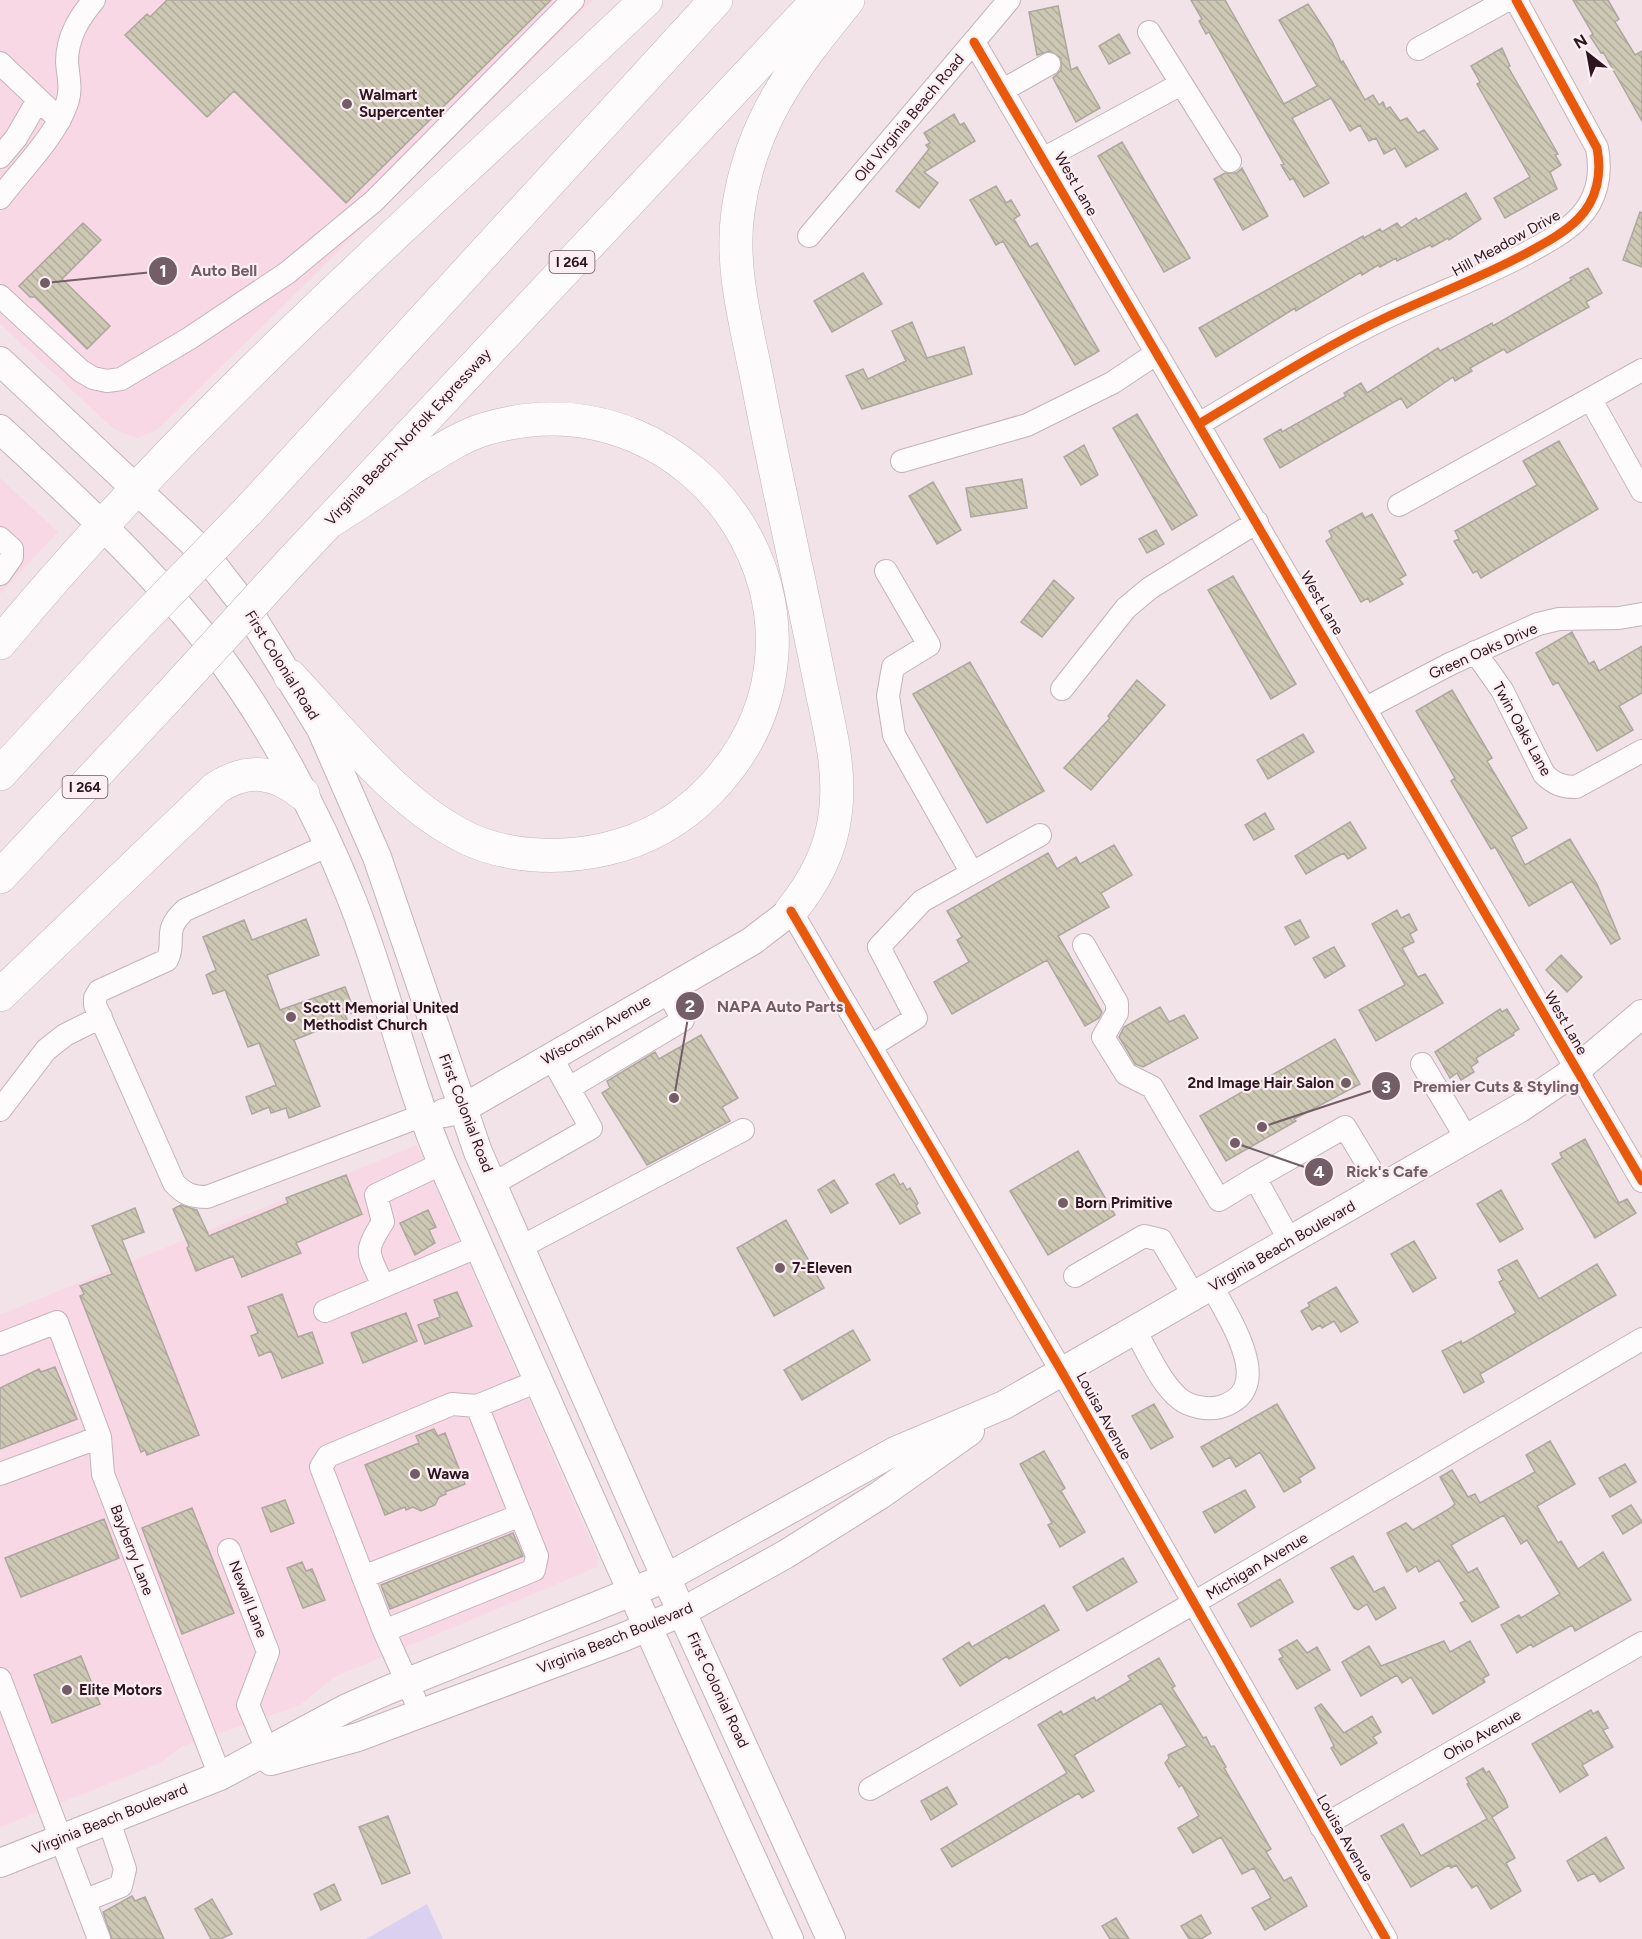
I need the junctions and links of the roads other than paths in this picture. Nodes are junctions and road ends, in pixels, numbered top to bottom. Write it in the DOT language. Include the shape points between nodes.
graph roads {
  1 [pos="94,0"];
  2 [pos="573,0"];
  3 [pos="646,0"];
  4 [pos="716,0"];
  5 [pos="818,0"];
  6 [pos="848,0"];
  7 [pos="1009,0"];
  8 [pos="1507,0"];
  9 [pos="1516,0"];
  10 [pos="1149,32"];
  11 [pos="974,42"];
  12 [pos="1418,49"];
  13 [pos="1049,64"];
  14 [pos="3,73"];
  15 [pos="1180,84"];
  16 [pos="1003,90"];
  17 [pos="39,100"];
  18 [pos="60,120"];
  19 [pos="0,157"];
  20 [pos="1043,159"];
  21 [pos="1230,161"];
  22 [pos="0,198"];
  23 [pos="810,236"];
  24 [pos="0,296"];
  25 [pos="1157,353"];
  26 [pos="0,360"];
  27 [pos="1642,370"];
  28 [pos="1591,400"];
  29 [pos="1199,424"];
  30 [pos="0,429"];
  31 [pos="902,461"];
  32 [pos="135,487"];
  33 [pos="1642,491"];
  34 [pos="1399,505"];
  35 [pos="1257,522"];
  36 [pos="101,524"];
  37 [pos="327,524"];
  38 [pos="0,538"];
  39 [pos="886,571"];
  40 [pos="0,574"];
  41 [pos="1642,614"];
  42 [pos="0,643"];
  43 [pos="1475,652"];
  44 [pos="290,676"];
  45 [pos="1062,690"];
  46 [pos="1366,708"];
  47 [pos="1642,751"];
  48 [pos="0,774"];
  49 [pos="303,794"];
  50 [pos="1040,835"];
  51 [pos="329,845"];
  52 [pos="972,873"];
  53 [pos="0,877"];
  54 [pos="791,911"];
  55 [pos="1084,945"];
  56 [pos="666,989"];
  57 [pos="0,994"];
  58 [pos="1642,1014"];
  59 [pos="100,1017"];
  60 [pos="871,1046"];
  61 [pos="551,1057"];
  62 [pos="1422,1064"];
  63 [pos="1576,1070"];
  64 [pos="569,1088"];
  65 [pos="462,1109"];
  66 [pos="0,1110"];
  67 [pos="425,1118"];
  68 [pos="743,1130"];
  69 [pos="1467,1139"];
  70 [pos="443,1163"];
  71 [pos="1255,1178"];
  72 [pos="1642,1181"];
  73 [pos="493,1184"];
  74 [pos="1382,1188"];
  75 [pos="1290,1241"];
  76 [pos="479,1246"];
  77 [pos="521,1247"];
  78 [pos="1075,1276"];
  79 [pos="383,1286"];
  80 [pos="1203,1291"];
  81 [pos="325,1311"];
  82 [pos="1135,1331"];
  83 [pos="1642,1339"];
  84 [pos="0,1344"];
  85 [pos="1062,1372"];
  86 [pos="538,1381"];
  87 [pos="1004,1405"];
  88 [pos="477,1406"];
  89 [pos="100,1437"];
  90 [pos="0,1474"];
  91 [pos="521,1515"];
  92 [pos="229,1550"];
  93 [pos="363,1577"];
  94 [pos="666,1578"];
  95 [pos="632,1593"];
  96 [pos="1192,1604"];
  97 [pos="682,1612"];
  98 [pos="647,1627"];
  99 [pos="384,1631"];
  100 [pos="1642,1643"];
  101 [pos="0,1679"];
  102 [pos="407,1682"];
  103 [pos="421,1713"];
  104 [pos="267,1750"];
  105 [pos="220,1776"];
  106 [pos="870,1789"];
  107 [pos="109,1821"];
  108 [pos="1321,1827"];
  109 [pos="63,1839"];
  110 [pos="0,1863"];
  111 [pos="86,1900"];
  112 [pos="99,1939"];
  113 [pos="789,1939"];
  114 [pos="831,1939"];
  115 [pos="1386,1939"];
  1 -- 18 [label="street" via="69,43 68,102"];
  2 -- 24 [label="street" via="374,201 321,247 190,338 121,380 93,378 81,371"];
  3 -- 32 [label="highway" via="333,291"];
  4 -- 48 [label="highway, bridge" via="247,512"];
  5 -- 37 [label="highway, Virginia Beach-Norfolk Expressway / I 264"];
  6 -- 54 [label="highway" via="797,63 767,113 746,171 736,239 740,292 836,767 835,816 829,846 810,888"];
  7 -- 11 [label="street, Old Virginia Beach Road"];
  8 -- 12 [label="street"];
  9 -- 29 [label="street, Hill Meadow Drive" via="1597,148 1598,184 1580,217 1539,246 1478,279 1388,316"];
  10 -- 15 [label="street"];
  11 -- 16 [label="street, West Lane"];
  11 -- 23 [label="street, Old Virginia Beach Road"];
  13 -- 16 [label="street"];
  14 -- 17 [label="street"];
  15 -- 20 [label="street"];
  15 -- 21 [label="street"];
  16 -- 20 [label="street, West Lane"];
  17 -- 18 [label="street"];
  17 -- 19 [label="street"];
  18 -- 22 [label="street"];
  20 -- 25 [label="street, West Lane"];
  25 -- 29 [label="street, West Lane"];
  25 -- 31 [label="street" via="1112,383 1027,425"];
  26 -- 32 [label="main road, First Colonial Road"];
  27 -- 28 [label="street"];
  28 -- 33 [label="street"];
  28 -- 34 [label="street"];
  29 -- 35 [label="street, West Lane"];
  30 -- 36 [label="main road"];
  32 -- 36 [label="highway"];
  32 -- 44 [label="main road, First Colonial Road" via="227,580"];
  35 -- 45 [label="street" via="1150,588 1126,608"];
  35 -- 46 [label="street, West Lane"];
  36 -- 42 [label="highway"];
  36 -- 49 [label="main road" via="213,648"];
  37 -- 44 [label="highway" via="444,448 482,430 512,422 552,420 579,421 635,435 664,449 709,485 747,537 769,597 772,636 766,690 743,748 698,802 676,819 617,847 550,856 477,843 425,813 388,781"];
  37 -- 53 [label="highway, Virginia Beach-Norfolk Expressway / I 264, bridge"];
  38 -- 40 [label="street" via="12,549 12,557"];
  39 -- 52 [label="street" via="929,645 893,667 888,696 894,735"];
  41 -- 43 [label="street, Green Oaks Drive" via="1538,624"];
  43 -- 46 [label="street, Green Oaks Drive"];
  43 -- 47 [label="street, Twin Oaks Lane" via="1502,690 1544,774 1553,783 1576,788"];
  44 -- 65 [label="main road, First Colonial Road" via="321,729 366,830"];
  46 -- 63 [label="street, West Lane"];
  49 -- 51 [label="main road"];
  49 -- 57 [label="highway" via="272,774 261,773 230,779 216,788"];
  50 -- 52 [label="street"];
  51 -- 59 [label="street" via="185,910 170,931 167,960 99,991 95,998"];
  51 -- 67 [label="main road" via="352,898"];
  52 -- 60 [label="street" via="922,901 879,947 916,1018"];
  54 -- 56 [label="main road, Wisconsin Avenue" via="752,941"];
  54 -- 60 [label="street, Louisa Avenue"];
  55 -- 71 [label="street" via="1117,1003 1117,1013 1103,1037 1126,1074 1152,1088 1219,1200"];
  56 -- 61 [label="main road, Wisconsin Avenue"];
  56 -- 64 [label="street" via="683,1020"];
  58 -- 63 [label="main road, Virginia Beach Boulevard"];
  59 -- 66 [label="street" via="46,1050"];
  59 -- 67 [label="street" via="174,1183 194,1197 207,1197 413,1119"];
  60 -- 85 [label="street, Louisa Avenue"];
  61 -- 64 [label="street"];
  61 -- 65 [label="main road, Wisconsin Avenue"];
  62 -- 69 [label="street"];
  63 -- 69 [label="main road, Virginia Beach Boulevard"];
  63 -- 72 [label="street, West Lane"];
  64 -- 73 [label="street" via="591,1128"];
  65 -- 67 [label="main road, Wisconsin Avenue"];
  65 -- 73 [label="main road, First Colonial Road"];
  67 -- 70 [label="main road"];
  68 -- 77 [label="street"];
  69 -- 74 [label="main road, Virginia Beach Boulevard"];
  70 -- 76 [label="main road"];
  70 -- 79 [label="street" via="376,1195 383,1222 368,1251"];
  71 -- 74 [label="street" via="1345,1126"];
  71 -- 75 [label="street"];
  73 -- 77 [label="main road, First Colonial Road"];
  74 -- 75 [label="main road, Virginia Beach Boulevard"];
  75 -- 80 [label="main road, Virginia Beach Boulevard"];
  76 -- 79 [label="street"];
  76 -- 86 [label="main road"];
  77 -- 94 [label="main road, First Colonial Road"];
  78 -- 80 [label="street" via="1144,1236 1161,1240"];
  79 -- 81 [label="street"];
  80 -- 82 [label="main road, Virginia Beach Boulevard"];
  80 -- 82 [label="street" via="1245,1350 1249,1376 1241,1394 1220,1407 1202,1408 1182,1401 1170,1389"];
  82 -- 85 [label="main road, Virginia Beach Boulevard"];
  83 -- 96 [label="street, Michigan Avenue"];
  84 -- 89 [label="street, Bayberry Lane" via="57,1322"];
  85 -- 87 [label="main road, Virginia Beach Boulevard"];
  85 -- 96 [label="street, Louisa Avenue"];
  86 -- 88 [label="street"];
  86 -- 95 [label="main road"];
  87 -- 94 [label="main road, Virginia Beach Boulevard" via="895,1451"];
  87 -- 97 [label="main road, Virginia Beach Boulevard" via="910,1476 786,1554"];
  88 -- 91 [label="street"];
  88 -- 93 [label="street" via="452,1404 328,1456 321,1467"];
  89 -- 90 [label="street"];
  89 -- 105 [label="street, Bayberry Lane" via="103,1474"];
  91 -- 93 [label="street"];
  91 -- 99 [label="street" via="537,1556 534,1570"];
  92 -- 104 [label="street, Newall Lane" via="268,1652 249,1705"];
  93 -- 99 [label="street"];
  94 -- 95 [label="main road, Virginia Beach Boulevard"];
  94 -- 97 [label="main road, First Colonial Road"];
  95 -- 98 [label="main road"];
  95 -- 102 [label="main road, Virginia Beach Boulevard"];
  96 -- 106 [label="street, Michigan Avenue"];
  96 -- 108 [label="street, Louisa Avenue"];
  97 -- 98 [label="main road, Virginia Beach Boulevard"];
  97 -- 114 [label="main road, First Colonial Road"];
  98 -- 103 [label="main road, Virginia Beach Boulevard"];
  98 -- 113 [label="main road"];
  99 -- 102 [label="street"];
  100 -- 108 [label="street, Ohio Avenue"];
  101 -- 109 [label="street"];
  102 -- 103 [label="street"];
  102 -- 104 [label="main road, Virginia Beach Boulevard"];
  103 -- 105 [label="main road, Virginia Beach Boulevard" via="358,1737"];
  104 -- 105 [label="main road, Virginia Beach Boulevard"];
  105 -- 107 [label="main road, Virginia Beach Boulevard"];
  107 -- 109 [label="main road, Virginia Beach Boulevard"];
  107 -- 111 [label="street" via="125,1869 121,1886"];
  108 -- 115 [label="street, Louisa Avenue"];
  109 -- 110 [label="main road, Virginia Beach Boulevard"];
  109 -- 111 [label="street"];
  111 -- 112 [label="street"];
}
